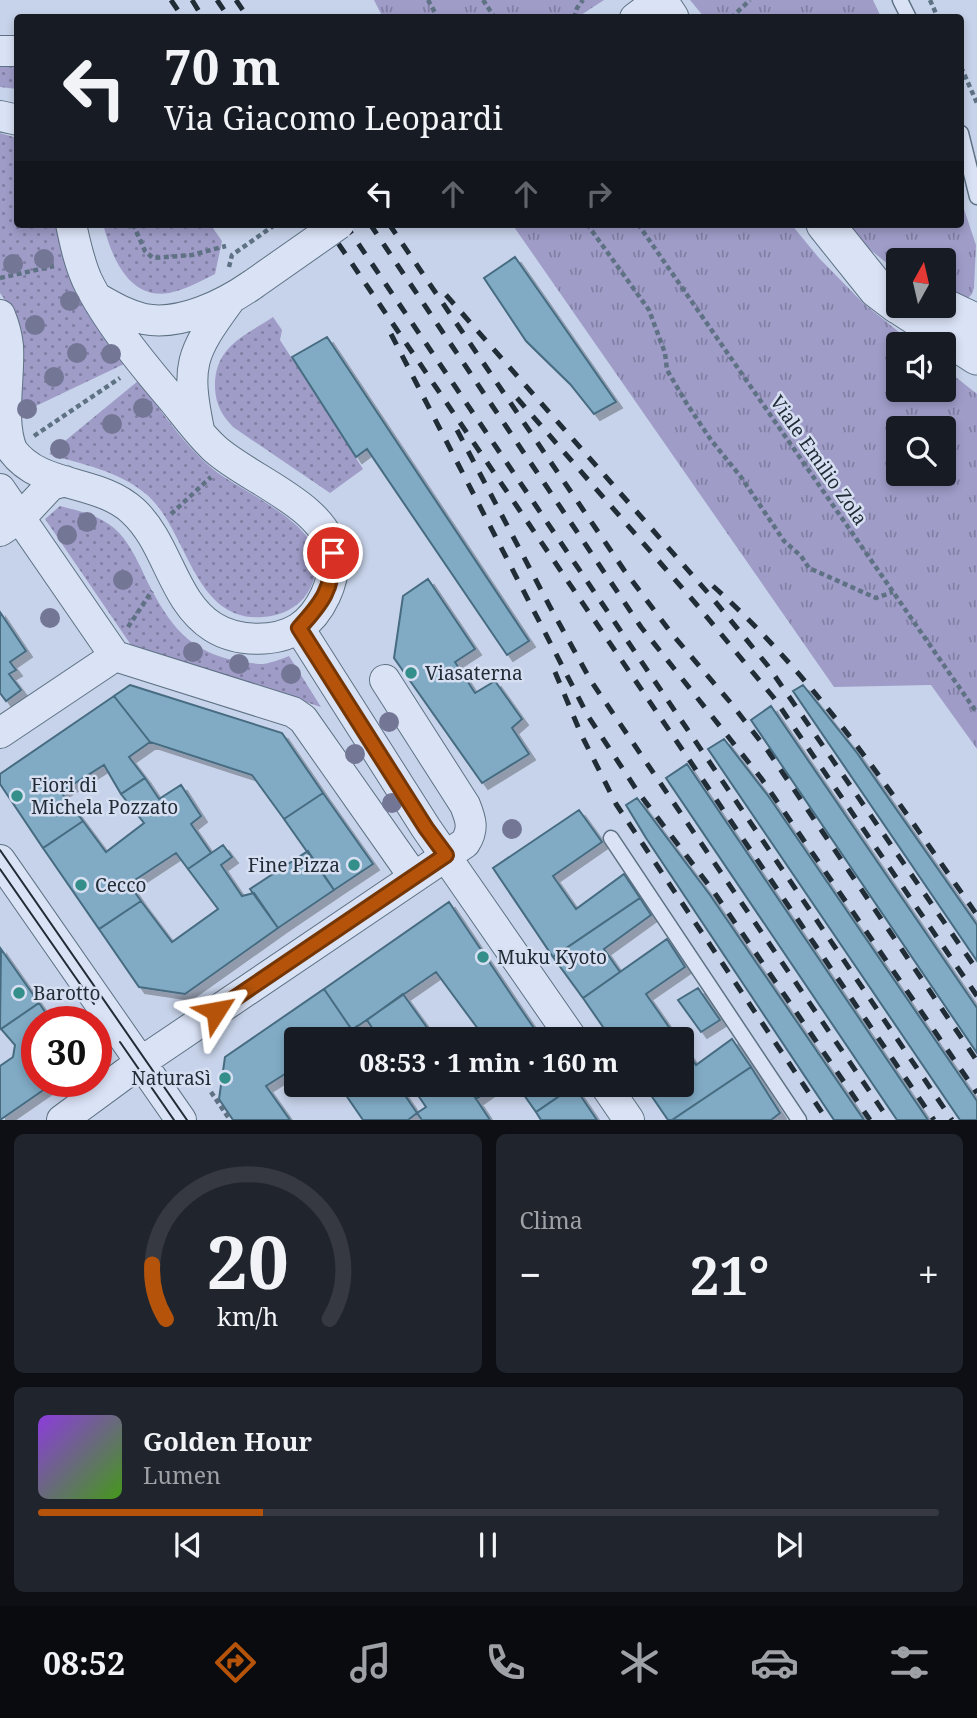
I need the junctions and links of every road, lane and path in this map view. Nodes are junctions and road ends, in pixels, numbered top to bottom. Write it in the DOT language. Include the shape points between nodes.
graph roads {
  1 [pos="750,0"];
  2 [pos="735,14"];
  3 [pos="964,74"];
  4 [pos="977,103"];
  5 [pos="964,145"];
  6 [pos="977,197"];
  7 [pos="72,228"];
  8 [pos="135,228"];
  9 [pos="270,228"];
  10 [pos="332,228"];
  11 [pos="590,228"];
  12 [pos="641,228"];
  13 [pos="832,233"];
  14 [pos="226,246"];
  15 [pos="54,266"];
  16 [pos="0,278"];
  17 [pos="886,278"];
  18 [pos="235,287"];
  19 [pos="886,296"];
  20 [pos="98,299"];
  21 [pos="956,313"];
  22 [pos="0,315"];
  23 [pos="918,318"];
  24 [pos="977,323"];
  25 [pos="977,356"];
  26 [pos="127,373"];
  27 [pos="200,433"];
  28 [pos="15,449"];
  29 [pos="217,472"];
  30 [pos="65,481"];
  31 [pos="0,489"];
  32 [pos="167,518"];
  33 [pos="10,524"];
  34 [pos="155,588"];
  35 [pos="894,592"];
  36 [pos="299,628"];
  37 [pos="119,645"];
  38 [pos="386,680"];
  39 [pos="977,713"];
  40 [pos="0,733"];
  41 [pos="611,838"];
  42 [pos="446,855"];
  43 [pos="0,860"];
  44 [pos="414,877"];
  45 [pos="564,1027"];
  46 [pos="141,1062"];
  47 [pos="211,1092"];
  48 [pos="613,1097"];
  49 [pos="62,1119"];
  50 [pos="181,1119"];
  51 [pos="230,1119"];
  52 [pos="629,1119"];
  53 [pos="799,1119"];
  1 -- 2 [label="path"];
  3 -- 4 [label="path"];
  5 -- 6 [label="lane"];
  7 -- 20 [label="street" via="80,261"];
  8 -- 14 [label="path" via="153,258"];
  9 -- 18 [label="path" via="232,255 229,267"];
  10 -- 18 [label="street, bridge"];
  11 -- 35 [label="path" via="649,310 667,370 687,404 784,541 809,568 876,598"];
  12 -- 35 [label="path, Viale Emilio Zola"];
  13 -- 17 [label="street"];
  13 -- 19 [label="street"];
  15 -- 16 [label="path"];
  18 -- 20 [label="street" via="181,317 147,319"];
  18 -- 27 [label="street" via="196,352 192,395"];
  20 -- 27 [label="street" via="141,362"];
  21 -- 24 [label="street"];
  22 -- 28 [label="street" via="8,346 3,425"];
  23 -- 25 [label="street"];
  26 -- 28 [label="path"];
  27 -- 36 [label="street" via="228,460 316,519 328,536 333,570 328,589 320,606"];
  28 -- 30 [label="street" via="41,473"];
  29 -- 32 [label="path"];
  30 -- 33 [label="street" via="42,492"];
  30 -- 36 [label="street" via="114,496 133,511 149,530 183,594 214,628 253,639"];
  31 -- 33 [label="street"];
  33 -- 37 [label="street"];
  34 -- 37 [label="path"];
  35 -- 39 [label="path, Viale Emilio Zola"];
  36 -- 42 [label="street"];
  37 -- 40 [label="street"];
  37 -- 44 [label="street" via="303,719"];
  38 -- 42 [label="street" via="471,821 465,844"];
  41 -- 53 [label="lane"];
  42 -- 44 [label="street"];
  42 -- 45 [label="street"];
  43 -- 46 [label="street"];
  44 -- 46 [label="street"];
  46 -- 49 [label="street"];
  46 -- 50 [label="street"];
  47 -- 51 [label="path"];
  48 -- 52 [label="street"];
}
